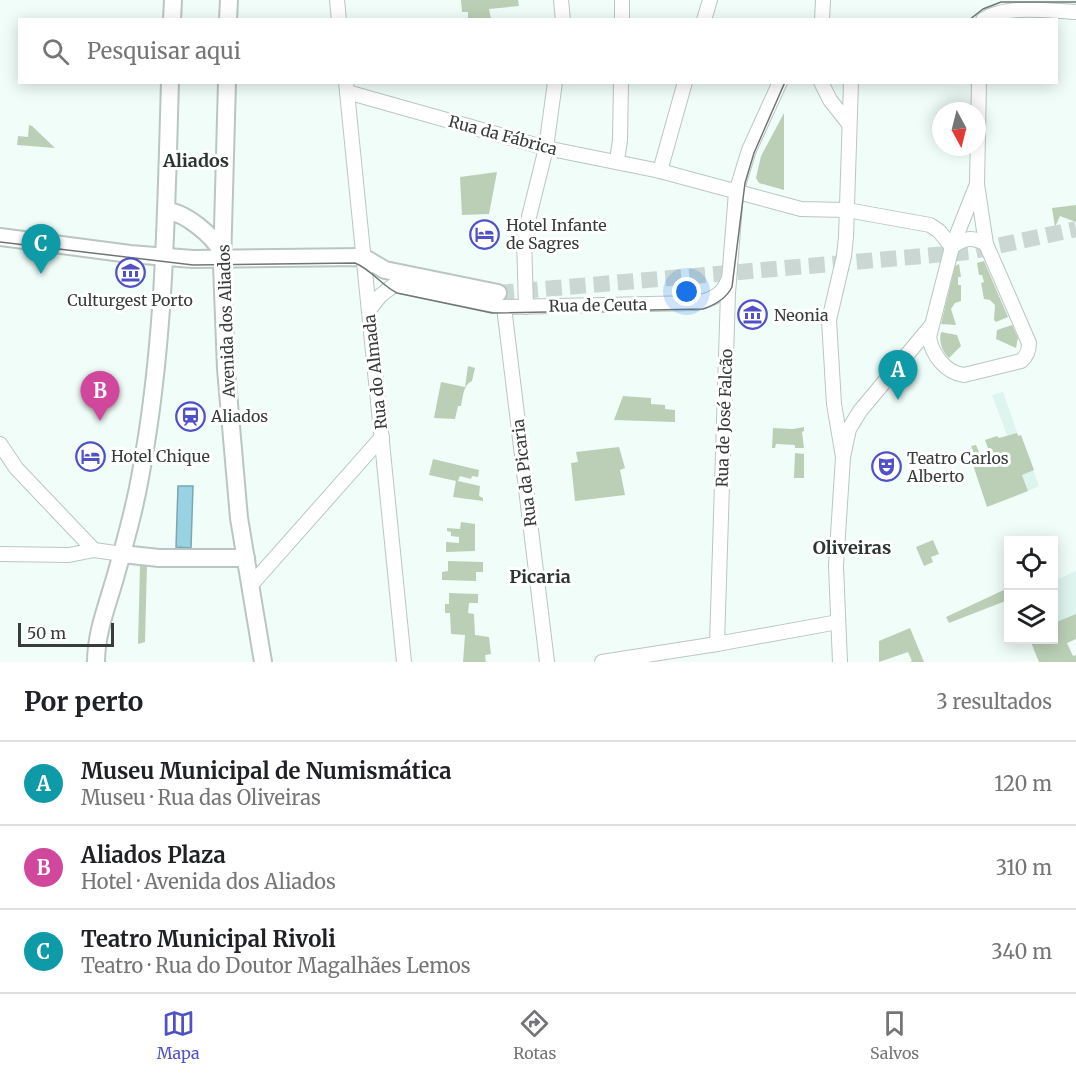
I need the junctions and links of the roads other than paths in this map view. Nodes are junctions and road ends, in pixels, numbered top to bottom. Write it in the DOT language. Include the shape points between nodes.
graph roads {
  1 [pos="337,0"];
  2 [pos="561,0"];
  3 [pos="622,0"];
  4 [pos="710,0"];
  5 [pos="823,0"];
  6 [pos="1076,12"];
  7 [pos="987,17"];
  8 [pos="339,18"];
  9 [pos="563,18"];
  10 [pos="622,18"];
  11 [pos="705,18"];
  12 [pos="822,18"];
  13 [pos="170,84"];
  14 [pos="227,84"];
  15 [pos="555,84"];
  16 [pos="621,84"];
  17 [pos="685,84"];
  18 [pos="779,84"];
  19 [pos="822,84"];
  20 [pos="851,84"];
  21 [pos="979,84"];
  22 [pos="347,87"];
  23 [pos="849,124"];
  24 [pos="546,148"];
  25 [pos="617,161"];
  26 [pos="660,171"];
  27 [pos="977,184"];
  28 [pos="736,192"];
  29 [pos="847,210"];
  30 [pos="166,211"];
  31 [pos="0,237"];
  32 [pos="986,244"];
  33 [pos="952,247"];
  34 [pos="222,257"];
  35 [pos="363,257"];
  36 [pos="165,258"];
  37 [pos="390,278"];
  38 [pos="729,278"];
  39 [pos="501,300"];
  40 [pos="526,307"];
  41 [pos="369,310"];
  42 [pos="932,326"];
  43 [pos="382,437"];
  44 [pos="0,444"];
  45 [pos="843,457"];
  46 [pos="94,550"];
  47 [pos="0,554"];
  48 [pos="122,554"];
  49 [pos="246,558"];
  50 [pos="251,585"];
  51 [pos="838,622"];
  52 [pos="717,644"];
  53 [pos="96,662"];
  54 [pos="264,662"];
  55 [pos="404,662"];
  56 [pos="547,662"];
  57 [pos="602,662"];
  58 [pos="840,662"];
  1 -- 8 [label="street"];
  2 -- 9 [label="street"];
  3 -- 10 [label="street"];
  4 -- 11 [label="street"];
  5 -- 12 [label="street"];
  6 -- 7 [label="street" via="1020,10"];
  13 -- 30 [label="main road"];
  14 -- 34 [label="main road, Avenida dos Aliados"];
  15 -- 24 [label="street"];
  16 -- 25 [label="street"];
  17 -- 26 [label="street"];
  18 -- 28 [label="street, Rua de José Falcão" via="749,150"];
  19 -- 23 [label="street"];
  20 -- 23 [label="street"];
  21 -- 27 [label="street"];
  22 -- 24 [label="street, Rua da Fábrica"];
  22 -- 35 [label="street, Rua do Almada"];
  23 -- 29 [label="street"];
  24 -- 25 [label="street, Rua da Fábrica"];
  24 -- 40 [label="street" via="524,237"];
  25 -- 26 [label="street, Rua da Fábrica"];
  26 -- 28 [label="street, Rua da Fábrica"];
  27 -- 32 [label="street"];
  27 -- 33 [label="street"];
  28 -- 29 [label="street, Rua da Fábrica" via="801,209"];
  28 -- 38 [label="street, Rua de José Falcão"];
  29 -- 33 [label="street, Rua da Fábrica" via="930,225"];
  29 -- 45 [label="street" via="844,256 829,320 834,404"];
  30 -- 34 [label="main road" via="174,211 209,233"];
  30 -- 36 [label="main road"];
  31 -- 36 [label="main road"];
  32 -- 33 [label="street" via="965,239"];
  32 -- 42 [label="street" via="1029,343 1026,356 1020,361 957,374 945,367 932,349"];
  33 -- 42 [label="street"];
  34 -- 35 [label="main road"];
  34 -- 36 [label="main road"];
  34 -- 49 [label="main road, Avenida dos Aliados" via="226,369"];
  35 -- 37 [label="main road"];
  35 -- 41 [label="street, Rua do Almada"];
  36 -- 48 [label="main road" via="158,356 147,432"];
  37 -- 39 [label="main road"];
  37 -- 41 [label="street"];
  38 -- 40 [label="street, Rua de Ceuta" via="720,294 696,303"];
  38 -- 52 [label="street, Rua de José Falcão"];
  39 -- 40 [label="street, Rua de Ceuta"];
  39 -- 56 [label="street, Rua da Picaria"];
  41 -- 43 [label="street, Rua do Almada"];
  42 -- 45 [label="street" via="860,411 849,429"];
  43 -- 50 [label="street"];
  43 -- 55 [label="street, Rua do Almada"];
  44 -- 46 [label="street" via="16,468"];
  45 -- 51 [label="street" via="836,566"];
  46 -- 47 [label="street" via="69,555"];
  46 -- 48 [label="street"];
  48 -- 49 [label="main road"];
  48 -- 53 [label="main road" via="98,636"];
  49 -- 50 [label="main road, Avenida dos Aliados"];
  50 -- 54 [label="main road, Avenida dos Aliados"];
  51 -- 52 [label="street"];
  51 -- 58 [label="street"];
  52 -- 57 [label="street"];
}
